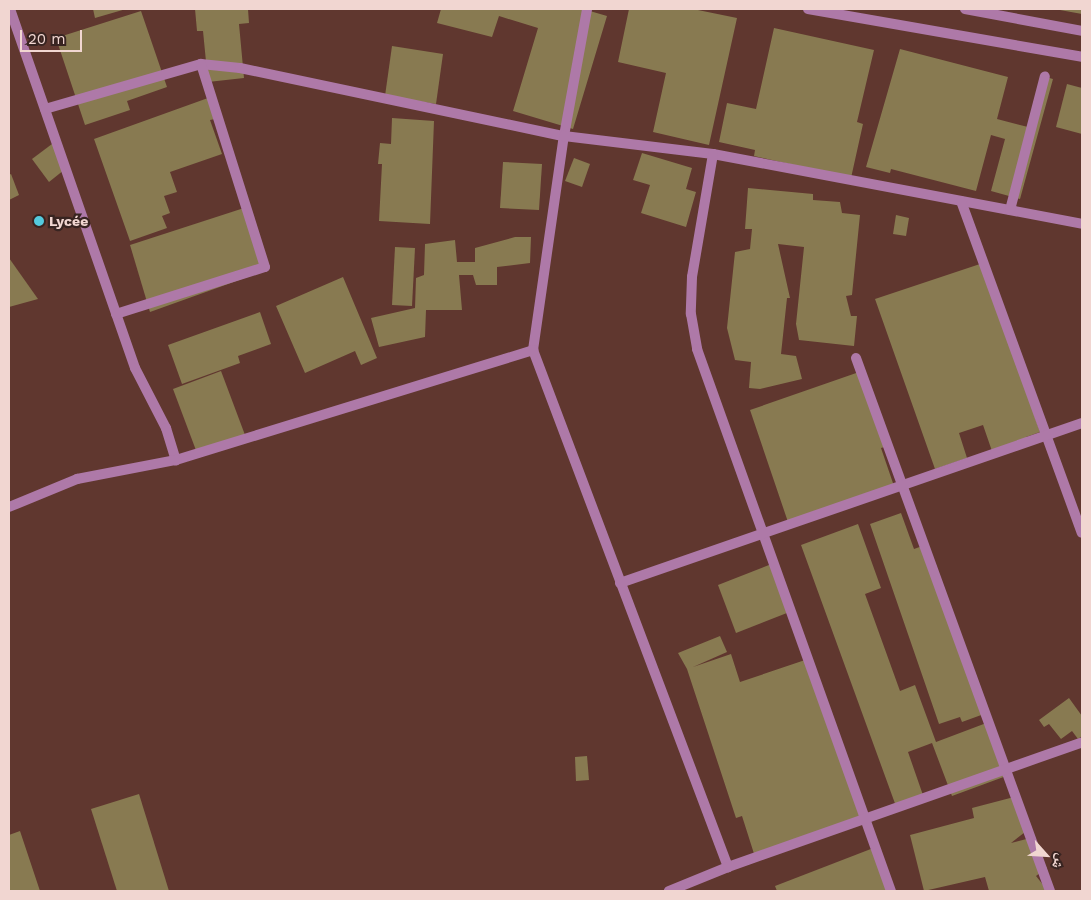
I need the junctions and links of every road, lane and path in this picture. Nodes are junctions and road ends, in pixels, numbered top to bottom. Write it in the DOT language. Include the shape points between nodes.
graph roads {
  1 [pos="10,9"];
  2 [pos="587,9"];
  3 [pos="808,9"];
  4 [pos="965,9"];
  5 [pos="1082,31"];
  6 [pos="1082,58"];
  7 [pos="201,64"];
  8 [pos="1045,76"];
  9 [pos="45,109"];
  10 [pos="564,136"];
  11 [pos="713,154"];
  12 [pos="961,201"];
  13 [pos="1010,210"];
  14 [pos="1082,224"];
  15 [pos="116,314"];
  16 [pos="533,350"];
  17 [pos="856,358"];
  18 [pos="1082,423"];
  19 [pos="1046,436"];
  20 [pos="176,460"];
  21 [pos="903,485"];
  22 [pos="9,507"];
  23 [pos="1082,533"];
  24 [pos="763,534"];
  25 [pos="620,584"];
  26 [pos="1082,742"];
  27 [pos="1005,770"];
  28 [pos="865,819"];
  29 [pos="728,867"];
  30 [pos="669,891"];
  31 [pos="891,891"];
  32 [pos="1050,891"];
  1 -- 9 [label="street"];
  2 -- 10 [label="street"];
  3 -- 6 [label="street"];
  4 -- 5 [label="street"];
  7 -- 9 [label="street"];
  7 -- 10 [label="street" via="240,68"];
  7 -- 15 [label="street" via="265,267"];
  8 -- 13 [label="street"];
  9 -- 15 [label="street"];
  10 -- 11 [label="street"];
  10 -- 16 [label="street"];
  11 -- 12 [label="street"];
  11 -- 24 [label="street" via="692,276 691,314 697,349"];
  12 -- 13 [label="street"];
  12 -- 19 [label="street"];
  13 -- 14 [label="street"];
  15 -- 20 [label="street" via="134,368 166,428"];
  16 -- 20 [label="street"];
  16 -- 25 [label="street"];
  17 -- 21 [label="street"];
  18 -- 19 [label="street"];
  19 -- 21 [label="street"];
  19 -- 23 [label="street"];
  20 -- 22 [label="street" via="77,479"];
  21 -- 24 [label="street"];
  21 -- 27 [label="street"];
  24 -- 25 [label="street"];
  24 -- 28 [label="street"];
  25 -- 29 [label="street"];
  26 -- 27 [label="street"];
  27 -- 28 [label="street"];
  27 -- 32 [label="street"];
  28 -- 29 [label="street"];
  28 -- 31 [label="street"];
  29 -- 30 [label="street"];
}
